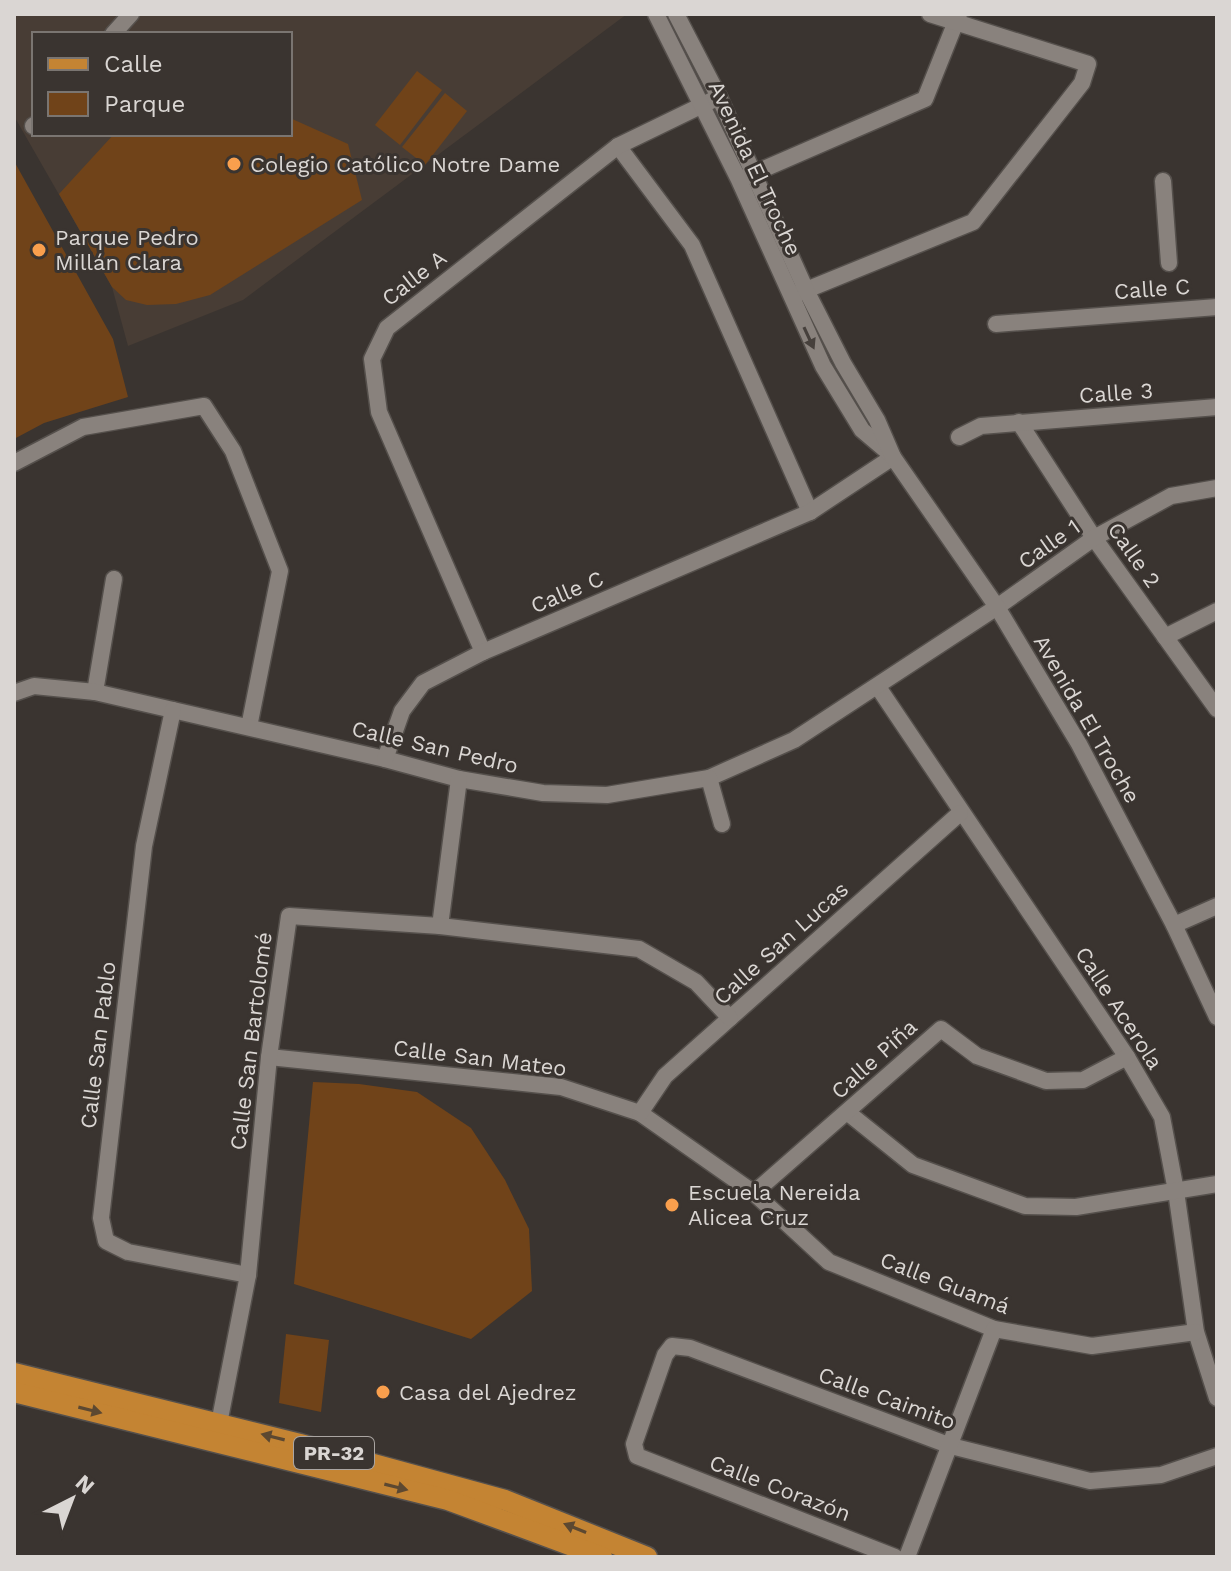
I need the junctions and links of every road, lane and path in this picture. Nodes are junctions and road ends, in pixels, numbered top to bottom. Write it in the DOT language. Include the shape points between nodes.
graph roads {
  1 [pos="131,14"];
  2 [pos="656,14"];
  3 [pos="676,14"];
  4 [pos="930,14"];
  5 [pos="958,18"];
  6 [pos="115,32"];
  7 [pos="719,97"];
  8 [pos="703,104"];
  9 [pos="618,146"];
  10 [pos="747,176"];
  11 [pos="1163,181"];
  12 [pos="1169,263"];
  13 [pos="806,290"];
  14 [pos="790,297"];
  15 [pos="1217,307"];
  16 [pos="996,324"];
  17 [pos="1217,407"];
  18 [pos="1019,422"];
  19 [pos="959,437"];
  20 [pos="893,457"];
  21 [pos="14,463"];
  22 [pos="1217,488"];
  23 [pos="810,512"];
  24 [pos="1094,538"];
  25 [pos="114,579"];
  26 [pos="997,607"];
  27 [pos="1217,611"];
  28 [pos="1165,637"];
  29 [pos="483,652"];
  30 [pos="878,687"];
  31 [pos="95,692"];
  32 [pos="14,693"];
  33 [pos="1217,709"];
  34 [pos="173,710"];
  35 [pos="249,727"];
  36 [pos="385,759"];
  37 [pos="709,778"];
  38 [pos="459,779"];
  39 [pos="960,813"];
  40 [pos="722,824"];
  41 [pos="1217,906"];
  42 [pos="1174,925"];
  43 [pos="440,926"];
  44 [pos="1217,1017"];
  45 [pos="730,1018"];
  46 [pos="269,1057"];
  47 [pos="1127,1057"];
  48 [pos="847,1112"];
  49 [pos="640,1113"];
  50 [pos="1217,1184"];
  51 [pos="1176,1191"];
  52 [pos="754,1193"];
  53 [pos="248,1275"];
  54 [pos="994,1329"];
  55 [pos="1196,1332"];
  56 [pos="14,1373"];
  57 [pos="14,1392"];
  58 [pos="1217,1398"];
  59 [pos="217,1432"];
  60 [pos="951,1446"];
  61 [pos="1217,1456"];
  62 [pos="649,1460"];
  63 [pos="541,1524"];
  64 [pos="602,1557"];
  65 [pos="647,1557"];
  66 [pos="895,1557"];
  67 [pos="907,1557"];
  1 -- 6 [label="street"];
  2 -- 8 [label="street, Avenida El Troche"];
  3 -- 7 [label="street, Avenida El Troche"];
  4 -- 5 [label="street"];
  5 -- 10 [label="street" via="925,99"];
  5 -- 13 [label="street" via="1088,64 1082,83 973,222"];
  7 -- 8 [label="street, Calle A"];
  7 -- 10 [label="street, Avenida El Troche"];
  8 -- 9 [label="street, Calle A"];
  8 -- 10 [label="street, Avenida El Troche"];
  9 -- 23 [label="street" via="692,245"];
  9 -- 29 [label="street, Calle A" via="387,328 372,359 379,412"];
  10 -- 13 [label="street, Avenida El Troche"];
  10 -- 14 [label="street, Avenida El Troche"];
  11 -- 12 [label="street"];
  13 -- 14 [label="street"];
  13 -- 20 [label="street, Avenida El Troche"];
  14 -- 20 [label="street, Avenida El Troche, one-way" via="862,430"];
  15 -- 16 [label="street, Calle C"];
  17 -- 18 [label="street, Calle 3"];
  18 -- 19 [label="street, Calle 3" via="981,426"];
  18 -- 24 [label="street, Calle 2"];
  20 -- 23 [label="street, Calle C"];
  20 -- 26 [label="street, Avenida El Troche"];
  21 -- 35 [label="street" via="83,427 204,406 233,451 280,571"];
  22 -- 24 [label="street, Calle 1" via="1171,496"];
  23 -- 29 [label="street, Calle C"];
  24 -- 26 [label="street, Calle 1"];
  24 -- 28 [label="street, Calle 2"];
  25 -- 31 [label="street"];
  26 -- 30 [label="street, Calle San Pedro"];
  26 -- 42 [label="street, Avenida El Troche" via="1079,744"];
  27 -- 28 [label="street"];
  28 -- 33 [label="street, Calle 2"];
  29 -- 36 [label="street, Calle C" via="423,683 402,711"];
  30 -- 37 [label="street, Calle San Pedro" via="794,740"];
  30 -- 39 [label="street, Calle Acerola"];
  31 -- 32 [label="street, Calle San Pedro" via="34,686"];
  31 -- 34 [label="street, Calle San Pedro"];
  34 -- 35 [label="street, Calle San Pedro"];
  34 -- 53 [label="street, Calle San Pablo" via="144,846 101,1218 106,1241 128,1252"];
  35 -- 36 [label="street, Calle San Pedro"];
  36 -- 38 [label="street, Calle San Pedro"];
  37 -- 38 [label="street, Calle San Pedro" via="607,795 543,793"];
  37 -- 40 [label="street"];
  38 -- 43 [label="street"];
  39 -- 45 [label="street, Calle San Lucas"];
  39 -- 47 [label="street, Calle Acerola"];
  41 -- 42 [label="street"];
  42 -- 44 [label="street, Avenida El Troche"];
  43 -- 45 [label="street, Calle San Bartolomé" via="639,949 696,982"];
  43 -- 46 [label="street, Calle San Bartolomé" via="289,916"];
  45 -- 49 [label="street, Calle San Lucas" via="665,1076"];
  46 -- 49 [label="street, Calle San Mateo" via="561,1087"];
  46 -- 53 [label="street, Calle San Bartolomé"];
  47 -- 48 [label="street, Calle Piña" via="1083,1080 1046,1081 977,1056 941,1029"];
  47 -- 51 [label="street, Calle Acerola" via="1162,1117"];
  48 -- 51 [label="street" via="913,1165 1025,1206 1076,1207"];
  48 -- 52 [label="street, Calle Piña"];
  49 -- 52 [label="street, Calle San Mateo"];
  50 -- 51 [label="street"];
  51 -- 55 [label="street, Calle Acerola"];
  52 -- 54 [label="street, Calle Guamá" via="829,1262"];
  53 -- 59 [label="street, Calle San Bartolomé"];
  54 -- 55 [label="street, Calle Guamá" via="1092,1346"];
  54 -- 60 [label="street"];
  55 -- 58 [label="street, Calle Acerola"];
  56 -- 59 [label="main road, PR-32"];
  57 -- 59 [label="main road, PR-32, one-way"];
  59 -- 63 [label="main road, PR-32" via="490,1496"];
  60 -- 61 [label="street, Calle Caimito" via="1090,1481 1161,1475"];
  60 -- 62 [label="street, Calle Caimito" via="690,1348 672,1346 634,1444 637,1456"];
  60 -- 67 [label="street"];
  62 -- 66 [label="street, Calle Corazón"];
  63 -- 64 [label="main road, PR-32"];
  65 -- 63 [label="main road, PR-32, one-way"];
}
